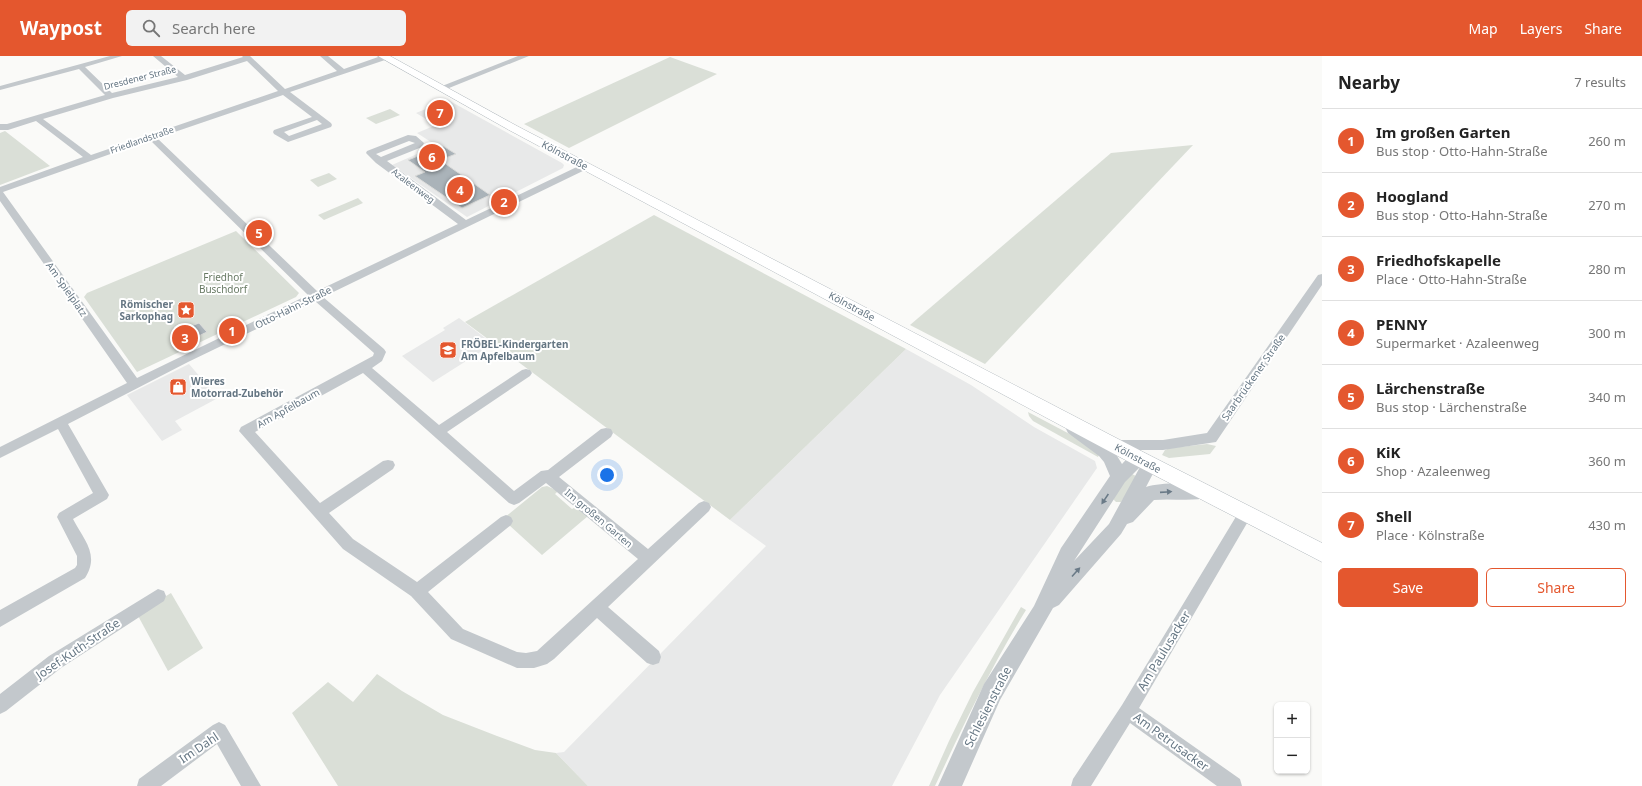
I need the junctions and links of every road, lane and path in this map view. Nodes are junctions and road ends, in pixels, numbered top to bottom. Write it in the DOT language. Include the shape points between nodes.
graph roads {
  1 [pos="118,56"];
  2 [pos="157,56"];
  3 [pos="324,56"];
  4 [pos="525,56"];
  5 [pos="247,57"];
  6 [pos="384,57"];
  7 [pos="80,66"];
  8 [pos="343,72"];
  9 [pos="184,78"];
  10 [pos="0,88"];
  11 [pos="441,88"];
  12 [pos="285,92"];
  13 [pos="110,96"];
  14 [pos="318,117"];
  15 [pos="37,118"];
  16 [pos="0,127"];
  17 [pos="151,137"];
  18 [pos="90,158"];
  19 [pos="379,161"];
  20 [pos="586,166"];
  21 [pos="601,174"];
  22 [pos="544,186"];
  23 [pos="0,190"];
  24 [pos="0,194"];
  25 [pos="466,225"];
  26 [pos="1322,276"];
  27 [pos="316,296"];
  28 [pos="364,367"];
  29 [pos="526,372"];
  30 [pos="135,384"];
  31 [pos="1047,409"];
  32 [pos="60,422"];
  33 [pos="438,432"];
  34 [pos="606,433"];
  35 [pos="1112,445"];
  36 [pos="1163,445"];
  37 [pos="0,453"];
  38 [pos="1144,461"];
  39 [pos="388,465"];
  40 [pos="549,477"];
  41 [pos="1119,477"];
  42 [pos="1203,492"];
  43 [pos="704,507"];
  44 [pos="319,512"];
  45 [pos="1245,514"];
  46 [pos="506,521"];
  47 [pos="1115,529"];
  48 [pos="1322,553"];
  49 [pos="649,559"];
  50 [pos="417,591"];
  51 [pos="158,596"];
  52 [pos="598,608"];
  53 [pos="1040,612"];
  54 [pos="0,619"];
  55 [pos="652,657"];
  56 [pos="0,705"];
  57 [pos="1128,711"];
  58 [pos="950,785"];
  59 [pos="146,786"];
  60 [pos="252,786"];
  61 [pos="1080,786"];
  62 [pos="1233,786"];
  1 -- 7 [label="street"];
  2 -- 9 [label="street"];
  3 -- 8 [label="street"];
  4 -- 11 [label="street"];
  5 -- 9 [label="street, Dresdener Straße"];
  5 -- 12 [label="street"];
  6 -- 8 [label="street, Friedlandstraße"];
  6 -- 11 [label="main road, Kölnstraße"];
  7 -- 10 [label="street"];
  7 -- 13 [label="street"];
  8 -- 12 [label="street, Friedlandstraße"];
  9 -- 13 [label="street, Dresdener Straße"];
  11 -- 20 [label="main road, Kölnstraße"];
  12 -- 14 [label="street"];
  12 -- 17 [label="street, Friedlandstraße"];
  13 -- 15 [label="street, Dresdener Straße"];
  14 -- 14 [label="street" via="328,125 288,139 278,132"];
  15 -- 16 [label="street, Dresdener Straße"];
  15 -- 18 [label="street"];
  17 -- 18 [label="street, Friedlandstraße"];
  17 -- 27 [label="street"];
  18 -- 23 [label="street, Friedlandstraße"];
  19 -- 19 [label="street, Azaleenweg" via="419,145 420,142 408,138 370,153"];
  19 -- 25 [label="street, Azaleenweg"];
  20 -- 21 [label="main road, Kölnstraße"];
  20 -- 22 [label="street, Otto-Hahn-Straße"];
  21 -- 22 [label="street, Otto-Hahn-Straße" via="577,176"];
  21 -- 31 [label="main road, Kölnstraße"];
  22 -- 25 [label="street, Otto-Hahn-Straße"];
  24 -- 30 [label="street, Am Spielplatz"];
  25 -- 27 [label="street, Otto-Hahn-Straße"];
  26 -- 36 [label="street, Saarbrückener Straße" via="1211,438"];
  27 -- 28 [label="street" via="380,352 378,358"];
  27 -- 30 [label="street, Otto-Hahn-Straße"];
  28 -- 33 [label="street"];
  28 -- 44 [label="street, Am Apfelbaum" via="246,431"];
  29 -- 33 [label="street"];
  30 -- 32 [label="street, Otto-Hahn-Straße"];
  31 -- 35 [label="main road, Kölnstraße"];
  31 -- 41 [label="street" via="1105,452"];
  32 -- 37 [label="street, Otto-Hahn-Straße"];
  32 -- 54 [label="street" via="102,495 64,517 85,555 84,567 80,573"];
  33 -- 40 [label="street" via="514,499 546,474"];
  34 -- 40 [label="street"];
  35 -- 36 [label="street, Saarbrückener Straße"];
  35 -- 38 [label="main road, Kölnstraße"];
  36 -- 38 [label="street"];
  38 -- 41 [label="street, Schlesienstraße"];
  38 -- 42 [label="main road, Kölnstraße"];
  38 -- 47 [label="street, Schlesienstraße"];
  39 -- 44 [label="street"];
  40 -- 49 [label="street, Im großen Garten"];
  41 -- 53 [label="street, Schlesienstraße, one-way" via="1068,554"];
  42 -- 45 [label="main road, Kölnstraße"];
  47 -- 42 [label="street, one-way" via="1149,493"];
  43 -- 49 [label="street"];
  44 -- 50 [label="street, Am Apfelbaum" via="348,544"];
  45 -- 48 [label="main road, Kölnstraße"];
  45 -- 57 [label="street, Am Paulusacker"];
  46 -- 50 [label="street"];
  53 -- 47 [label="street, Schlesienstraße, one-way"];
  49 -- 52 [label="street"];
  50 -- 52 [label="street, Am Apfelbaum" via="457,634 517,660 526,661 541,658 548,653"];
  51 -- 56 [label="street, Josef-Kuth-Straße" via="55,662"];
  52 -- 55 [label="street"];
  53 -- 58 [label="street, Schlesienstraße" via="992,692"];
  57 -- 61 [label="street, Am Paulusacker"];
  57 -- 62 [label="street, Am Petrusacker"];
  59 -- 60 [label="street, Im Dahl" via="219,731"];
}
